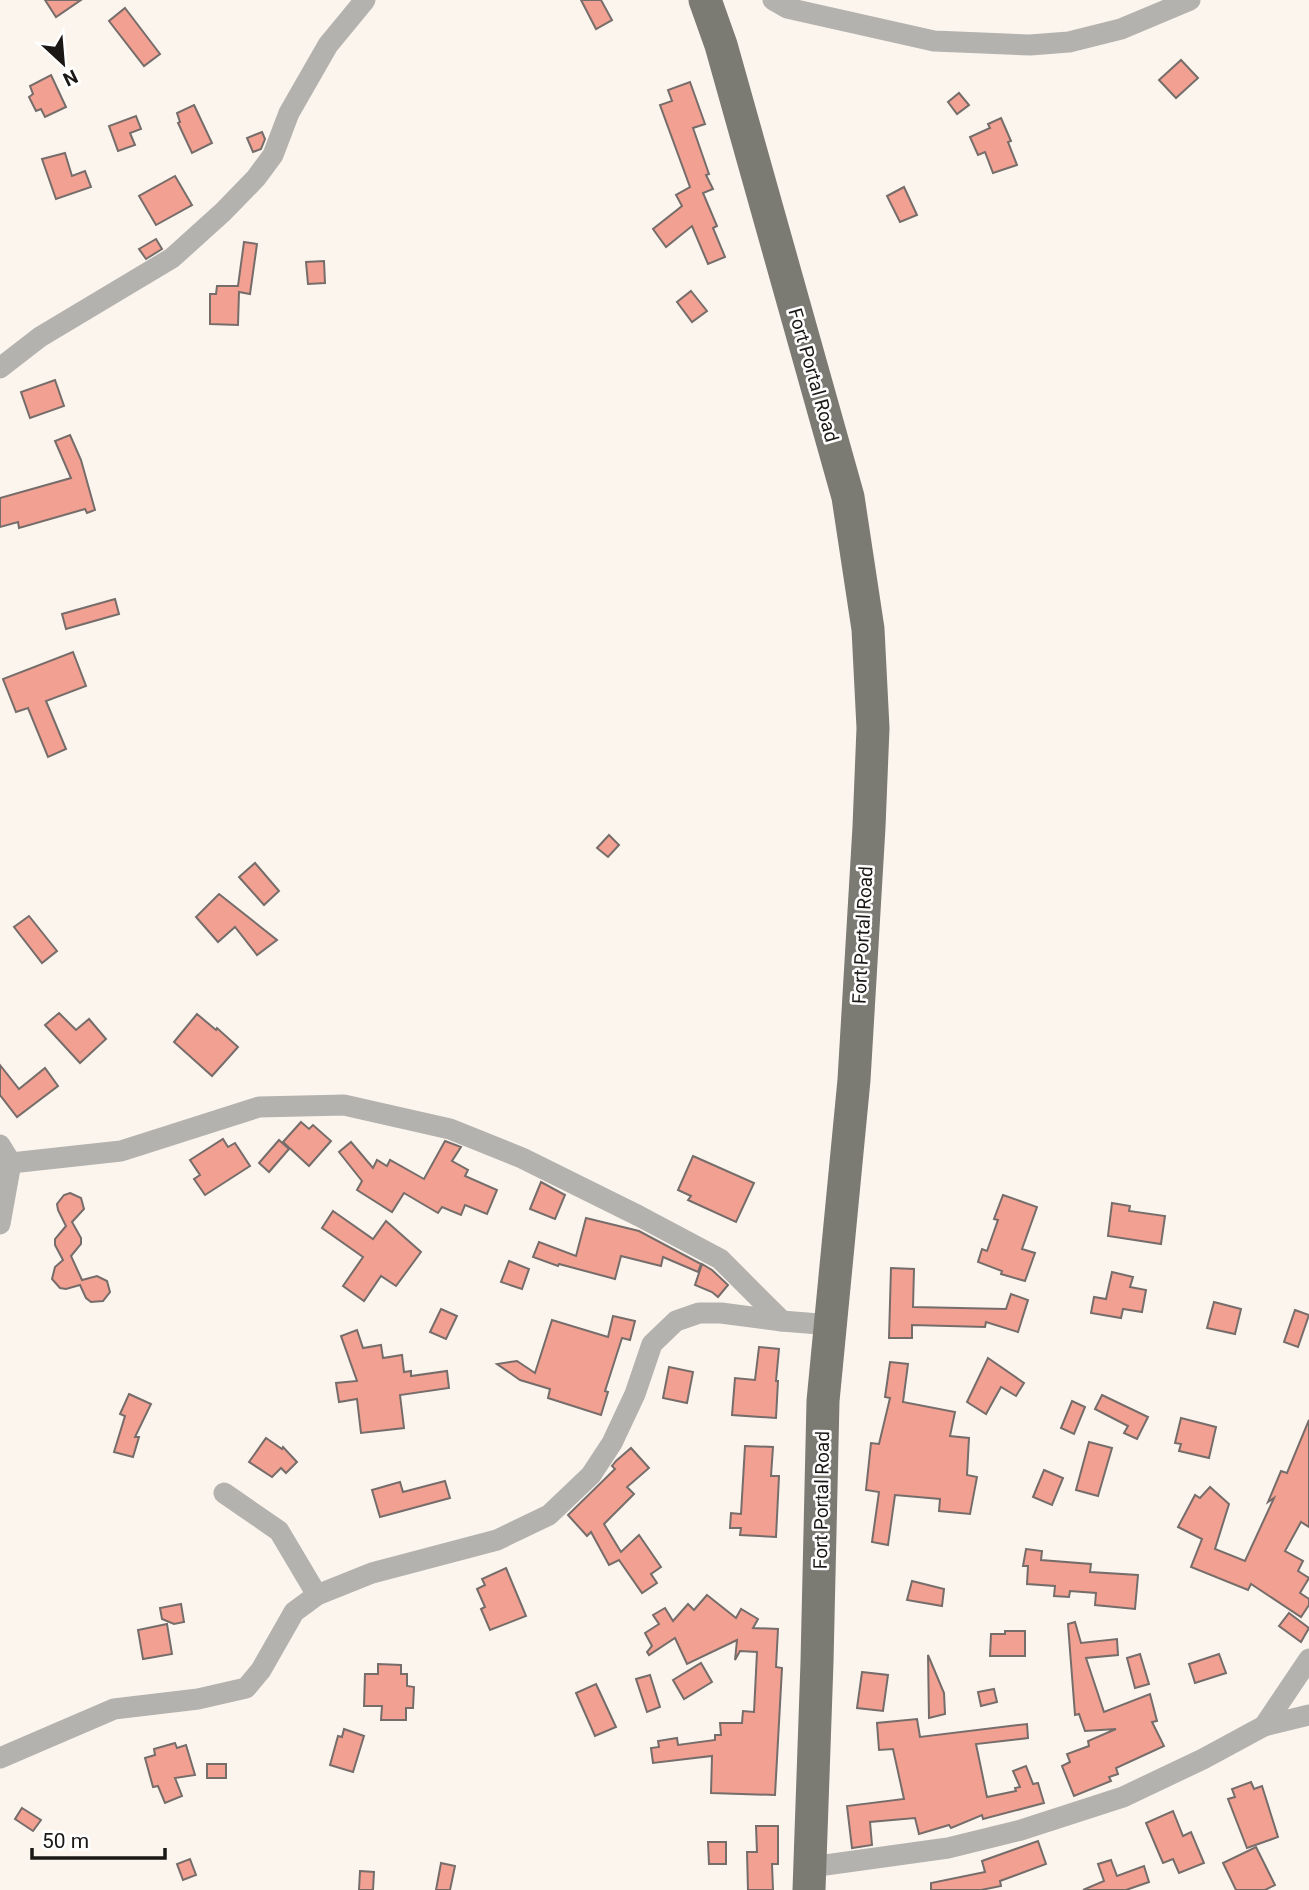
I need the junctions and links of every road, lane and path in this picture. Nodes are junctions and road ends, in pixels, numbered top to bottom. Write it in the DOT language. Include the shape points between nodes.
graph roads {
  1 [pos="365,0"];
  2 [pos="705,0"];
  3 [pos="774,0"];
  4 [pos="1190,0"];
  5 [pos="40,337"];
  6 [pos="0,344"];
  7 [pos="0,368"];
  8 [pos="4,1158"];
  9 [pos="0,1224"];
  10 [pos="782,1321"];
  11 [pos="831,1325"];
  12 [pos="224,1493"];
  13 [pos="317,1595"];
  14 [pos="1309,1659"];
  15 [pos="1309,1715"];
  16 [pos="1264,1726"];
  17 [pos="0,1758"];
  18 [pos="810,1879"];
  1 -- 5 [label="street" via="328,45 289,113 273,155 256,178 172,258"];
  2 -- 11 [label="main road, Fort Portal Road" via="722,45 848,497 868,629 873,728 868,840 854,1080"];
  3 -- 4 [label="street" via="787,8 934,41 1030,45 1069,42 1121,29"];
  5 -- 6 [label="street" via="11,346"];
  5 -- 7 [label="street"];
  8 -- 9 [label="street"];
  8 -- 10 [label="street" via="121,1152 259,1107 344,1105 450,1129 523,1158 720,1259"];
  10 -- 11 [label="street"];
  10 -- 13 [label="street" via="699,1313 676,1321 652,1344 635,1394 605,1454 591,1475 549,1515 496,1540 372,1573"];
  11 -- 18 [label="main road, Fort Portal Road" via="823,1401"];
  12 -- 13 [label="street" via="279,1531"];
  13 -- 17 [label="street" via="294,1612 246,1688 114,1709"];
  14 -- 16 [label="street"];
  15 -- 16 [label="street"];
  16 -- 18 [label="street" via="1123,1797 1021,1829"];
}
